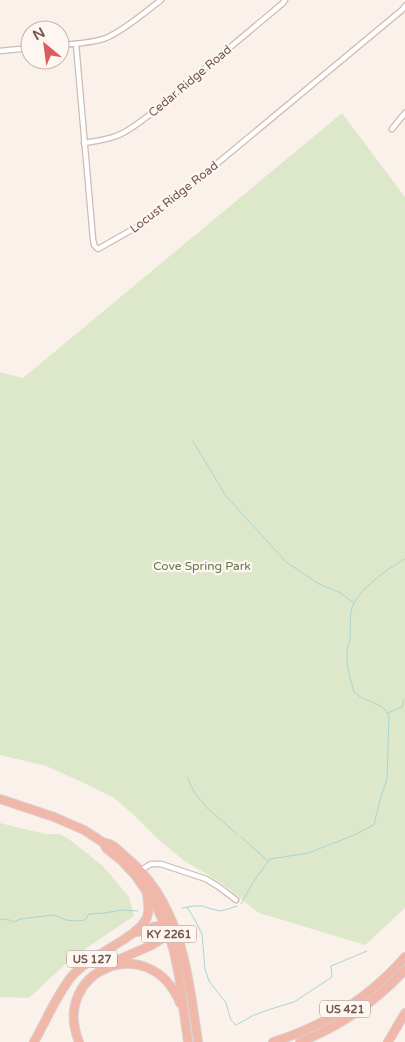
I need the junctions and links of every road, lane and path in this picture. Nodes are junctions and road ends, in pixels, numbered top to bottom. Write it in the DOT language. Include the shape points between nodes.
graph roads {
  1 [pos="161,0"];
  2 [pos="285,0"];
  3 [pos="405,6"];
  4 [pos="70,44"];
  5 [pos="76,44"];
  6 [pos="20,49"];
  7 [pos="0,51"];
  8 [pos="405,113"];
  9 [pos="392,129"];
  10 [pos="84,143"];
  11 [pos="0,799"];
  12 [pos="138,873"];
  13 [pos="144,886"];
  14 [pos="236,900"];
  15 [pos="165,925"];
  16 [pos="173,929"];
  17 [pos="128,936"];
  18 [pos="405,957"];
  19 [pos="405,970"];
  20 [pos="88,980"];
  21 [pos="405,1012"];
  22 [pos="184,1015"];
  23 [pos="34,1042"];
  24 [pos="79,1042"];
  25 [pos="188,1042"];
  26 [pos="198,1042"];
  27 [pos="273,1042"];
  28 [pos="300,1042"];
  29 [pos="388,1042"];
  1 -- 5 [label="street" via="106,38"];
  2 -- 10 [label="street, Cedar Ridge Road" via="130,129 118,136"];
  3 -- 10 [label="street, Locust Ridge Road" via="142,224 98,249 93,239"];
  4 -- 5 [label="street"];
  5 -- 10 [label="street, Locust Ridge Road"];
  6 -- 7 [label="street"];
  8 -- 9 [label="street"];
  11 -- 12 [label="highway" via="62,820 109,843"];
  12 -- 13 [label="highway"];
  12 -- 14 [label="street" via="150,864 166,865 206,879"];
  12 -- 16 [label="highway" via="157,892"];
  13 -- 15 [label="highway, KY 2261"];
  13 -- 17 [label="highway, US 127" via="147,918"];
  15 -- 16 [label="highway"];
  15 -- 17 [label="highway" via="146,928"];
  16 -- 20 [label="highway" via="152,945 104,966"];
  16 -- 22 [label="highway, KY 2261"];
  16 -- 26 [label="highway" via="185,959"];
  17 -- 23 [label="highway, US 127" via="73,974"];
  18 -- 27 [label="highway, US 421" via="376,987 348,1008 304,1031"];
  19 -- 28 [label="highway, US 421" via="355,1014"];
  20 -- 22 [label="highway" via="103,969 118,964 149,968 172,987"];
  20 -- 24 [label="highway" via="74,1012"];
  21 -- 29 [label="highway"];
  22 -- 25 [label="highway, KY 2261"];
}
